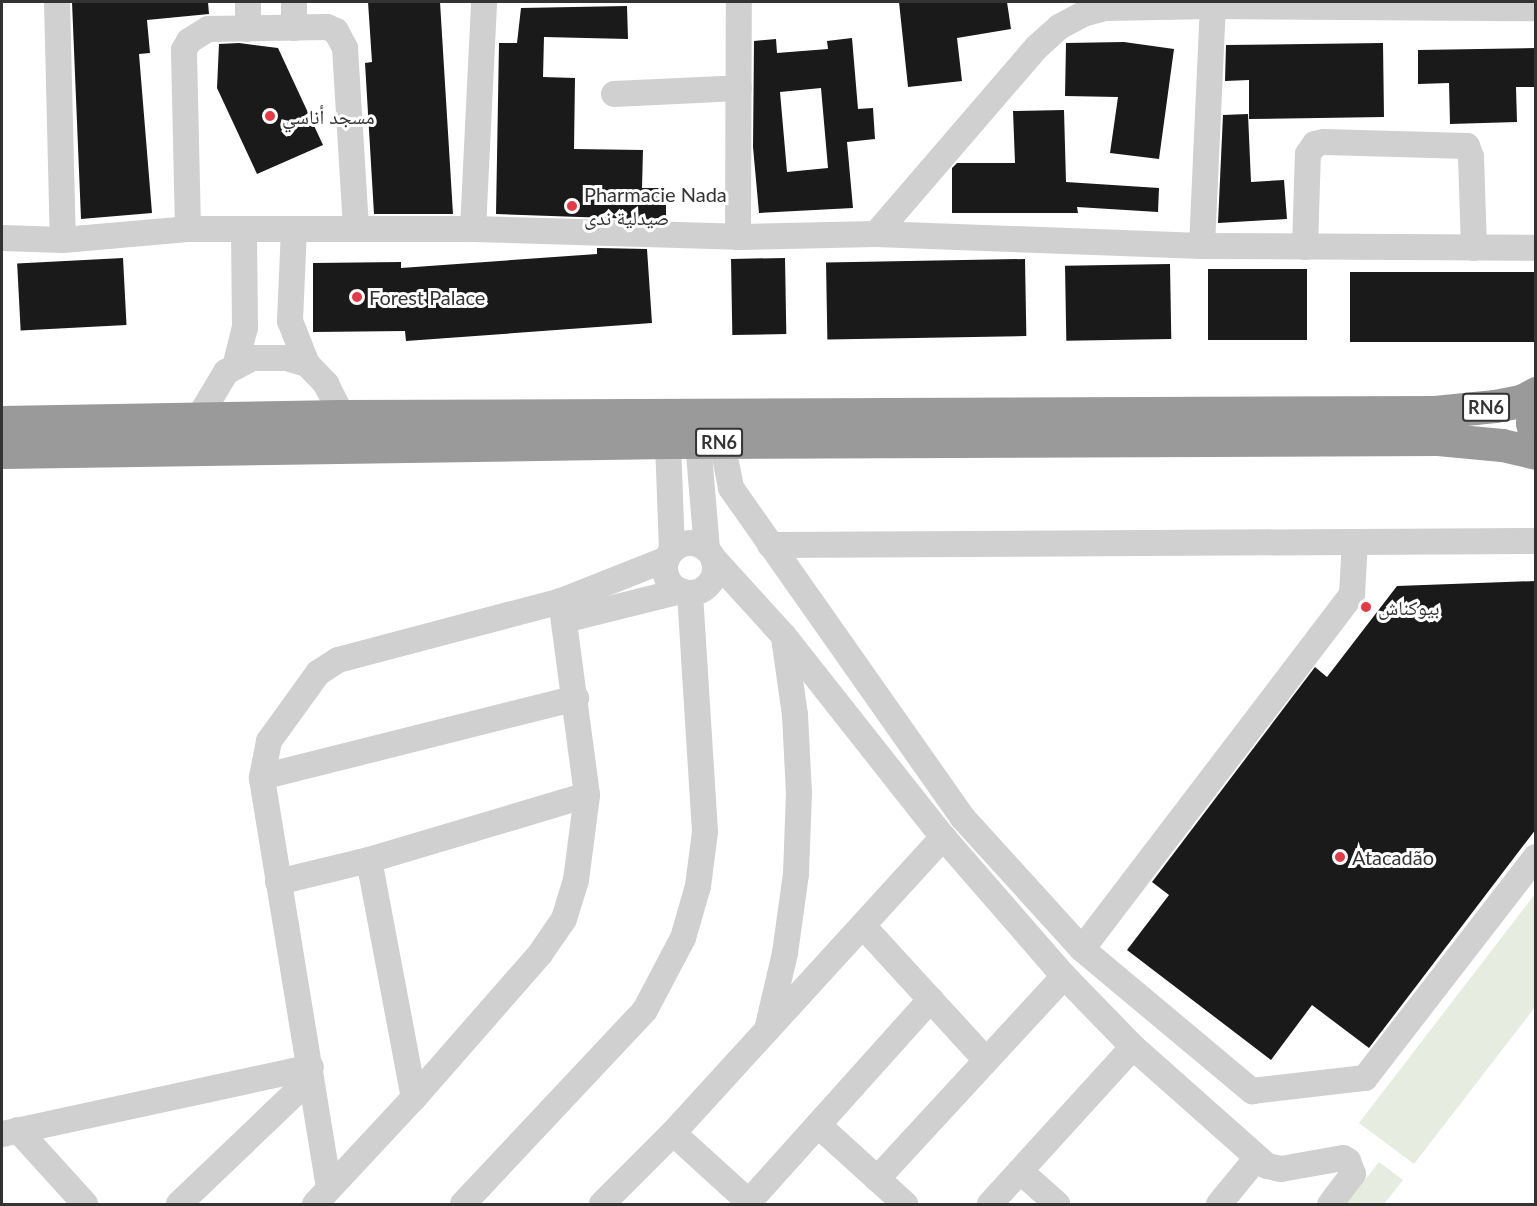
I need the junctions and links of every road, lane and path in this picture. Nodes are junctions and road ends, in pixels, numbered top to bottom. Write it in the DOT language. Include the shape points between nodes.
graph roads {
  1 [pos="57,2"];
  2 [pos="248,2"];
  3 [pos="294,2"];
  4 [pos="484,2"];
  5 [pos="739,2"];
  6 [pos="1213,6"];
  7 [pos="1536,8"];
  8 [pos="248,28"];
  9 [pos="294,28"];
  10 [pos="739,88"];
  11 [pos="614,94"];
  12 [pos="188,229"];
  13 [pos="294,229"];
  14 [pos="356,229"];
  15 [pos="473,229"];
  16 [pos="244,230"];
  17 [pos="876,234"];
  18 [pos="738,237"];
  19 [pos="2,238"];
  20 [pos="63,240"];
  21 [pos="1202,246"];
  22 [pos="1305,247"];
  23 [pos="1474,248"];
  24 [pos="1536,248"];
  25 [pos="236,363"];
  26 [pos="307,364"];
  27 [pos="1536,393"];
  28 [pos="1536,404"];
  29 [pos="342,416"];
  30 [pos="198,419"];
  31 [pos="2,422"];
  32 [pos="1536,440"];
  33 [pos="696,442"];
  34 [pos="2,452"];
  35 [pos="1536,453"];
  36 [pos="1536,541"];
  37 [pos="1355,542"];
  38 [pos="770,545"];
  39 [pos="710,554"];
  40 [pos="669,555"];
  41 [pos="686,592"];
  42 [pos="563,610"];
  43 [pos="784,636"];
  44 [pos="576,698"];
  45 [pos="262,777"];
  46 [pos="587,795"];
  47 [pos="943,837"];
  48 [pos="1536,857"];
  49 [pos="369,860"];
  50 [pos="278,882"];
  51 [pos="864,927"];
  52 [pos="1082,949"];
  53 [pos="1064,976"];
  54 [pos="932,999"];
  55 [pos="767,1030"];
  56 [pos="1133,1047"];
  57 [pos="986,1060"];
  58 [pos="311,1073"];
  59 [pos="414,1098"];
  60 [pos="818,1125"];
  61 [pos="10,1132"];
  62 [pos="673,1133"];
  63 [pos="1256,1159"];
  64 [pos="1020,1171"];
  65 [pos="877,1179"];
  66 [pos="322,1196"];
  67 [pos="85,1204"];
  68 [pos="179,1204"];
  69 [pos="463,1204"];
  70 [pos="602,1204"];
  71 [pos="749,1204"];
  72 [pos="906,1204"];
  73 [pos="990,1204"];
  74 [pos="1057,1204"];
  75 [pos="1219,1204"];
  76 [pos="1330,1204"];
  1 -- 20 [label="street"];
  2 -- 8 [label="street"];
  3 -- 9 [label="street"];
  4 -- 15 [label="street"];
  5 -- 10 [label="street"];
  6 -- 7 [label="street"];
  6 -- 17 [label="street" via="1105,8 1059,27 1037,47"];
  6 -- 21 [label="street"];
  8 -- 9 [label="street"];
  8 -- 12 [label="street" via="208,29 197,33 184,50"];
  9 -- 14 [label="street" via="327,27 343,38"];
  10 -- 11 [label="street"];
  10 -- 18 [label="street"];
  12 -- 16 [label="street"];
  12 -- 20 [label="street"];
  13 -- 14 [label="street"];
  13 -- 16 [label="street"];
  13 -- 26 [label="street" via="290,321"];
  14 -- 15 [label="street"];
  15 -- 18 [label="street"];
  16 -- 25 [label="street" via="245,328"];
  17 -- 18 [label="street"];
  17 -- 21 [label="street"];
  19 -- 20 [label="street"];
  21 -- 22 [label="street"];
  22 -- 23 [label="street"];
  22 -- 23 [label="street" via="1308,154 1315,144 1324,142 1467,146 1471,157"];
  23 -- 24 [label="street"];
  25 -- 26 [label="street" via="252,358 287,358"];
  25 -- 30 [label="street" via="214,386"];
  26 -- 29 [label="street" via="326,384"];
  27 -- 29 [label="highway, RN6" via="1521,401 1495,406 1435,412"];
  28 -- 32 [label="highway, RN6" via="1532,423"];
  29 -- 30 [label="highway, RN6"];
  30 -- 31 [label="highway, RN6"];
  33 -- 34 [label="highway, RN6"];
  33 -- 35 [label="highway, RN6" via="1437,439 1502,445"];
  33 -- 38 [label="street"];
  33 -- 39 [label="street"];
  33 -- 40 [label="street"];
  36 -- 37 [label="street"];
  37 -- 38 [label="street"];
  37 -- 52 [label="street" via="1352,594"];
  38 -- 52 [label="street" via="962,817"];
  39 -- 40 [label="street" via="690,543"];
  39 -- 41 [label="street" via="713,577 700,591"];
  39 -- 43 [label="street"];
  40 -- 41 [label="street" via="667,578"];
  40 -- 42 [label="street"];
  41 -- 42 [label="street"];
  41 -- 69 [label="street" via="705,832 698,886 683,938 645,1010"];
  42 -- 44 [label="street"];
  42 -- 45 [label="street" via="352,654 327,666 269,741"];
  43 -- 47 [label="street"];
  43 -- 55 [label="street" via="795,715 799,794 796,874 785,953"];
  44 -- 45 [label="street"];
  44 -- 46 [label="street"];
  45 -- 50 [label="street"];
  46 -- 49 [label="street"];
  46 -- 59 [label="street" via="576,880 564,919 540,954"];
  47 -- 51 [label="street"];
  47 -- 53 [label="street"];
  48 -- 52 [label="street" via="1365,1078 1252,1091"];
  49 -- 50 [label="street"];
  49 -- 59 [label="street"];
  50 -- 58 [label="street"];
  51 -- 54 [label="street"];
  51 -- 55 [label="street"];
  53 -- 56 [label="street"];
  53 -- 57 [label="street"];
  54 -- 57 [label="street"];
  54 -- 60 [label="street"];
  55 -- 62 [label="street"];
  56 -- 63 [label="street"];
  56 -- 64 [label="street"];
  57 -- 65 [label="street"];
  58 -- 61 [label="street"];
  58 -- 66 [label="street"];
  58 -- 68 [label="street"];
  59 -- 66 [label="street"];
  60 -- 65 [label="street"];
  60 -- 71 [label="street"];
  61 -- 67 [label="street"];
  62 -- 70 [label="street"];
  62 -- 71 [label="street"];
  63 -- 75 [label="street"];
  63 -- 76 [label="street" via="1274,1169 1343,1158 1348,1161 1353,1174"];
  64 -- 73 [label="street"];
  64 -- 74 [label="street"];
  65 -- 72 [label="street"];
}
